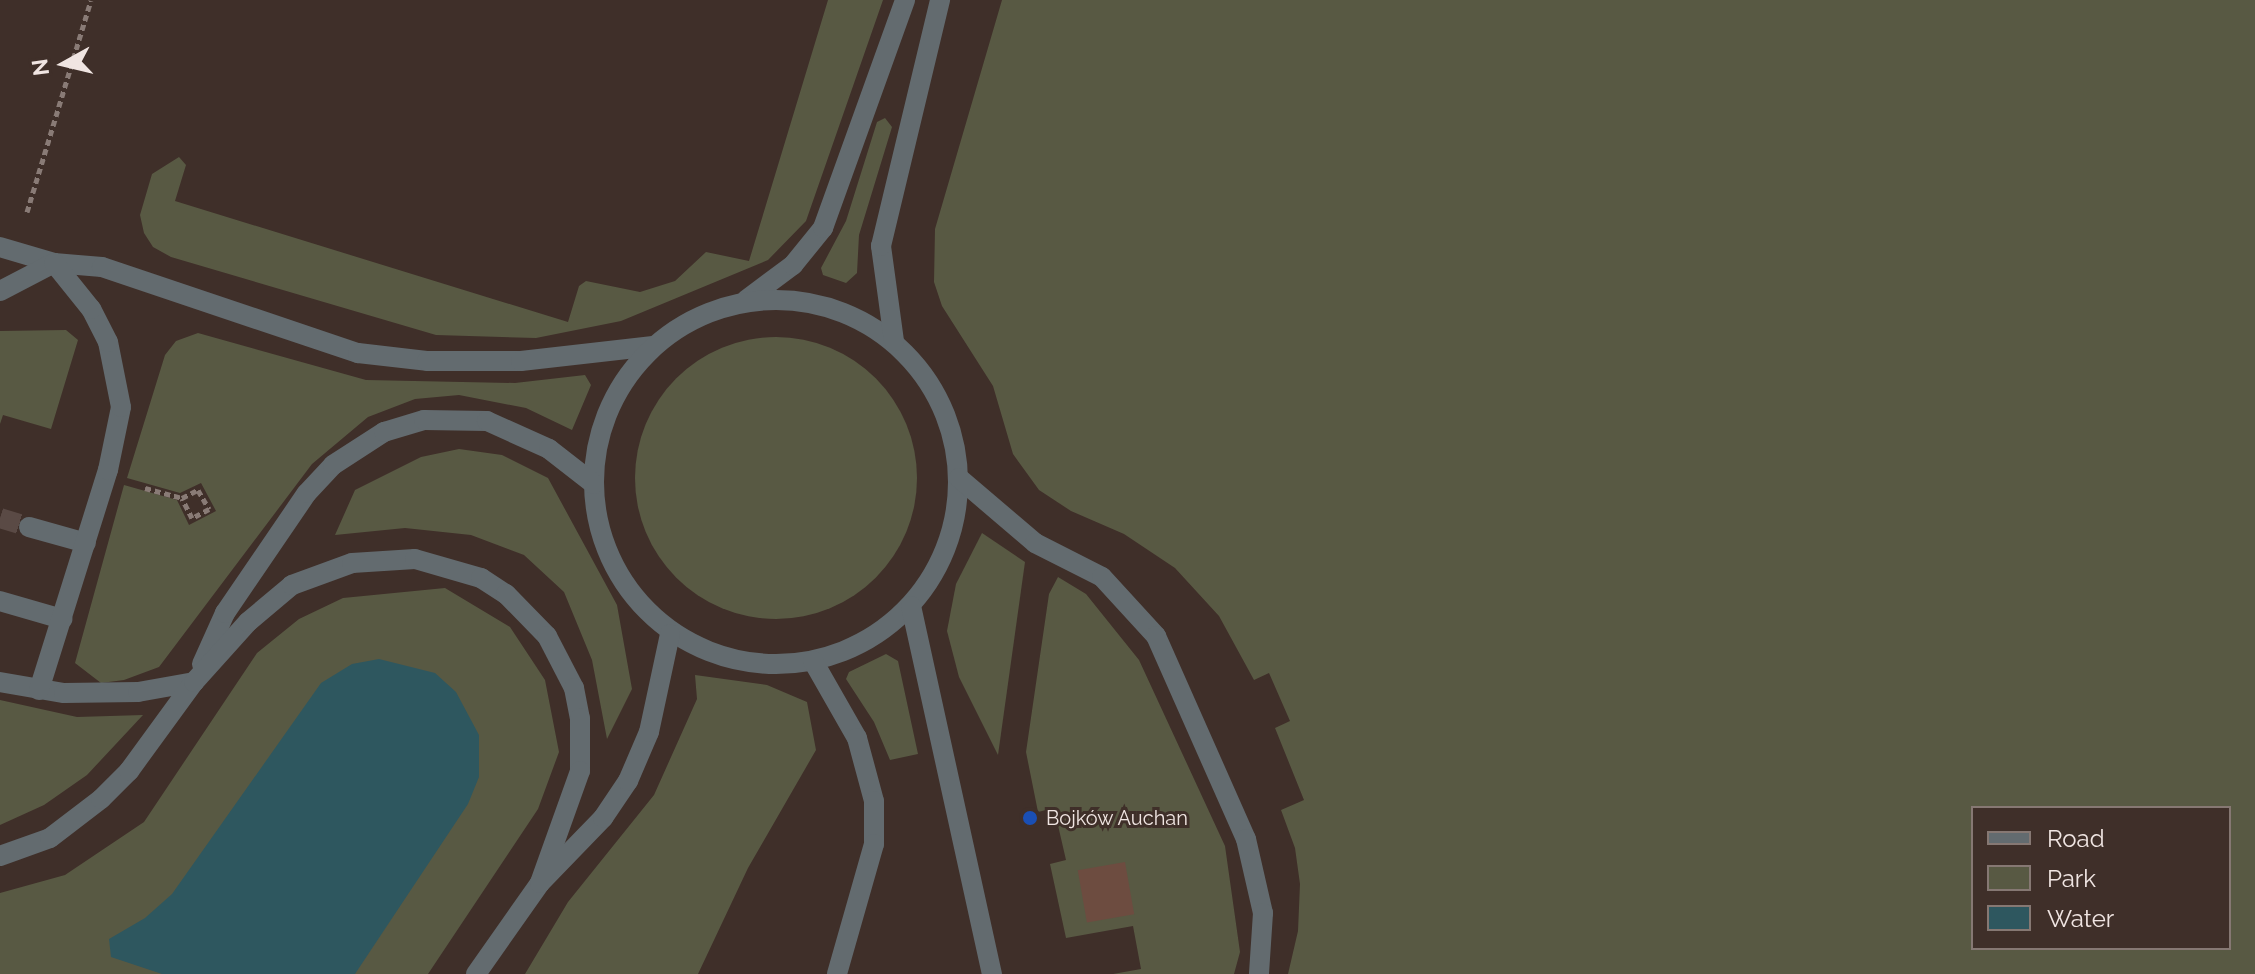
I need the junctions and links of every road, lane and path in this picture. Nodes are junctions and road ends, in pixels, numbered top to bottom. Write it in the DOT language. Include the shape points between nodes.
graph roads {
  1 [pos="91,0"];
  2 [pos="905,0"];
  3 [pos="940,0"];
  4 [pos="7,249"];
  5 [pos="54,263"];
  6 [pos="0,291"];
  7 [pos="746,300"];
  8 [pos="894,341"];
  9 [pos="653,346"];
  10 [pos="959,478"];
  11 [pos="594,484"];
  12 [pos="182,498"];
  13 [pos="29,527"];
  14 [pos="86,543"];
  15 [pos="0,601"];
  16 [pos="911,606"];
  17 [pos="62,619"];
  18 [pos="670,634"];
  19 [pos="813,661"];
  20 [pos="0,682"];
  21 [pos="194,682"];
  22 [pos="39,690"];
  23 [pos="0,856"];
  24 [pos="540,883"];
  25 [pos="476,974"];
  26 [pos="837,974"];
  27 [pos="992,974"];
  28 [pos="1259,974"];
  1 -- 4 [label="path"];
  2 -- 7 [label="lane" via="823,228 793,265"];
  3 -- 8 [label="lane" via="881,246"];
  4 -- 5 [label="lane"];
  5 -- 6 [label="lane"];
  5 -- 9 [label="lane" via="102,267 358,353 521,361"];
  5 -- 14 [label="lane" via="91,309 118,376 117,437"];
  7 -- 8 [label="lane" via="800,300 850,314"];
  7 -- 9 [label="lane" via="697,316"];
  8 -- 10 [label="lane" via="928,380 951,427"];
  9 -- 11 [label="lane" via="621,386 605,421"];
  10 -- 16 [label="lane" via="954,525 937,568"];
  10 -- 28 [label="lane" via="1035,543 1102,577 1156,636 1246,839 1263,913"];
  11 -- 18 [label="lane" via="598,523 611,560"];
  11 -- 21 [label="lane" via="549,449 487,421 424,420 365,442 307,493 225,613"];
  12 -- 12 [label="path" via="192,518 209,509 198,490"];
  13 -- 14 [label="lane"];
  14 -- 17 [label="lane"];
  15 -- 17 [label="lane"];
  16 -- 19 [label="lane" via="866,641"];
  16 -- 27 [label="lane"];
  17 -- 22 [label="lane"];
  18 -- 19 [label="lane" via="706,650 759,663"];
  18 -- 24 [label="lane" via="649,732 628,781 603,818"];
  19 -- 26 [label="lane" via="857,738 874,801 874,844"];
  20 -- 22 [label="lane"];
  21 -- 22 [label="lane" via="138,692"];
  21 -- 23 [label="lane" via="129,771 93,806 50,838"];
  21 -- 24 [label="lane" via="267,604 322,571 383,558 415,559 481,578 529,614 547,636 564,661 580,718 576,794"];
  24 -- 25 [label="lane"];
}
